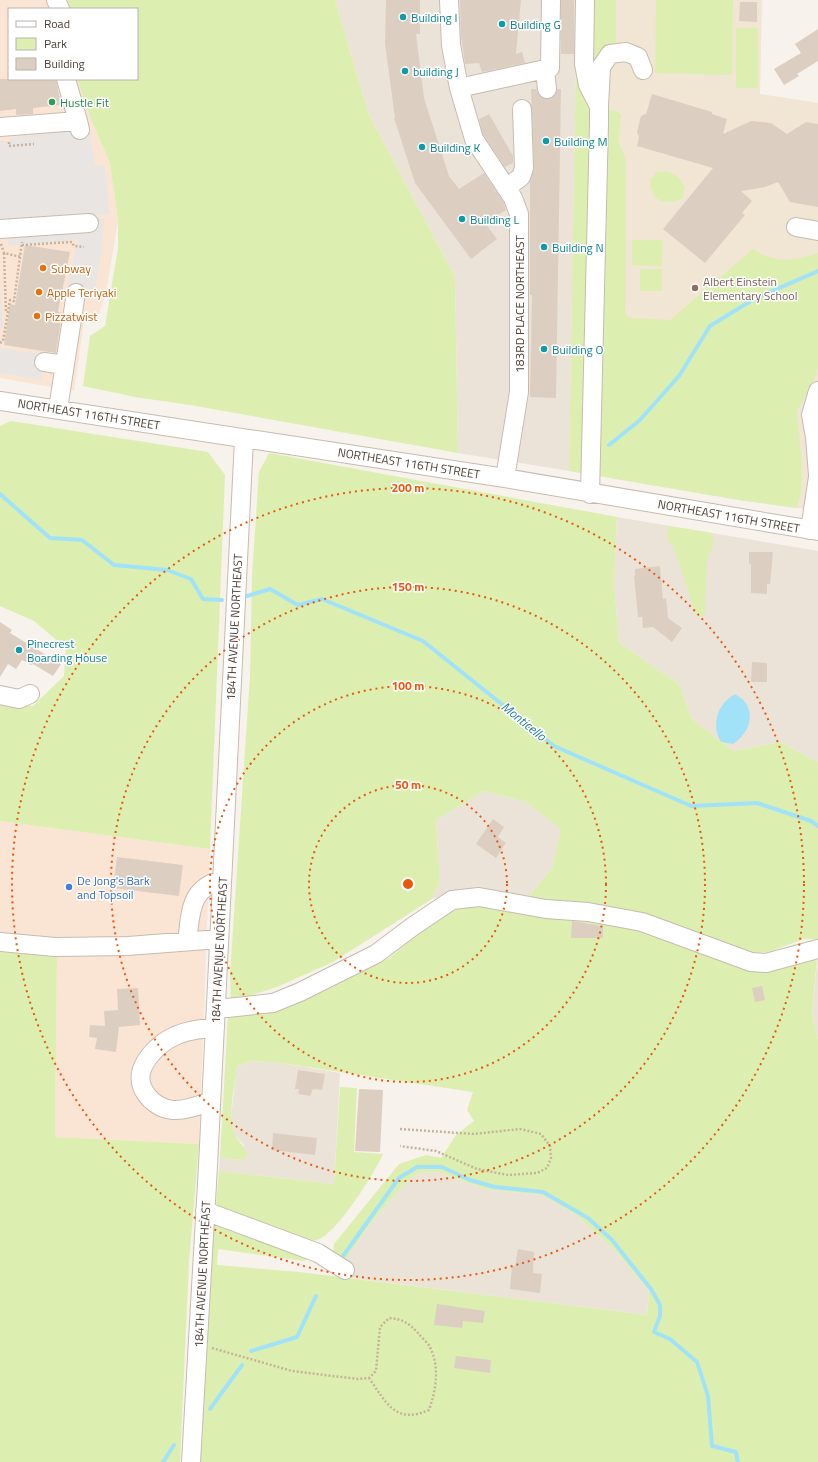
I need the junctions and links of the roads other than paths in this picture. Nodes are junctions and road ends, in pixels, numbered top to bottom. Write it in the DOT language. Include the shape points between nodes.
graph roads {
  1 [pos="449,0"];
  2 [pos="551,0"];
  3 [pos="585,0"];
  4 [pos="545,69"];
  5 [pos="643,70"];
  6 [pos="66,80"];
  7 [pos="459,88"];
  8 [pos="547,89"];
  9 [pos="599,106"];
  10 [pos="522,109"];
  11 [pos="0,128"];
  12 [pos="506,188"];
  13 [pos="89,223"];
  14 [pos="796,227"];
  15 [pos="0,229"];
  16 [pos="818,231"];
  17 [pos="76,294"];
  18 [pos="44,362"];
  19 [pos="65,365"];
  20 [pos="817,396"];
  21 [pos="0,401"];
  22 [pos="58,409"];
  23 [pos="244,438"];
  24 [pos="818,476"];
  25 [pos="506,478"];
  26 [pos="590,494"];
  27 [pos="814,530"];
  28 [pos="30,694"];
  29 [pos="0,695"];
  30 [pos="222,880"];
  31 [pos="219,939"];
  32 [pos="187,941"];
  33 [pos="0,942"];
  34 [pos="818,949"];
  35 [pos="216,1007"];
  36 [pos="215,1028"];
  37 [pos="211,1101"];
  38 [pos="205,1211"];
  39 [pos="346,1270"];
  40 [pos="191,1462"];
  1 -- 7 [label="street, 183RD PLACE NORTHEAST" via="451,45"];
  2 -- 4 [label="street" via="550,68"];
  3 -- 9 [label="street" via="584,64 588,84"];
  4 -- 7 [label="street"];
  4 -- 8 [label="street"];
  5 -- 9 [label="street" via="638,57 626,52 610,54 601,67"];
  6 -- 11 [label="street" via="79,126"];
  7 -- 12 [label="street, 183RD PLACE NORTHEAST" via="474,139"];
  9 -- 26 [label="street"];
  10 -- 12 [label="street" via="524,168 521,177"];
  12 -- 25 [label="street, 183RD PLACE NORTHEAST" via="519,214 519,392"];
  13 -- 15 [label="street" via="22,236"];
  14 -- 16 [label="street"];
  17 -- 19 [label="street"];
  18 -- 19 [label="street"];
  19 -- 22 [label="street"];
  20 -- 24 [label="street" via="810,415 815,437"];
  21 -- 22 [label="street, NORTHEAST 116TH STREET"];
  22 -- 23 [label="street, NORTHEAST 116TH STREET"];
  23 -- 25 [label="street, NORTHEAST 116TH STREET"];
  23 -- 30 [label="street, 184TH AVENUE NORTHEAST"];
  24 -- 27 [label="street"];
  25 -- 26 [label="street, NORTHEAST 116TH STREET"];
  26 -- 27 [label="street, NORTHEAST 116TH STREET"];
  28 -- 29 [label="street" via="19,699"];
  30 -- 31 [label="street, 184TH AVENUE NORTHEAST"];
  30 -- 32 [label="street" via="212,882 201,890 195,899"];
  31 -- 32 [label="street"];
  31 -- 35 [label="street, 184TH AVENUE NORTHEAST"];
  32 -- 33 [label="street" via="128,946 55,947"];
  34 -- 35 [label="street" via="766,963 751,962 642,922 478,897 452,900 376,954 300,992 273,1003"];
  35 -- 36 [label="street, 184TH AVENUE NORTHEAST"];
  36 -- 37 [label="street, 184TH AVENUE NORTHEAST"];
  36 -- 37 [label="street" via="192,1030 173,1037 154,1051 146,1060 142,1071 145,1090 150,1100 158,1106 173,1110 186,1109"];
  37 -- 38 [label="street, 184TH AVENUE NORTHEAST"];
  38 -- 39 [label="street" via="318,1253"];
  38 -- 40 [label="street, 184TH AVENUE NORTHEAST"];
}
